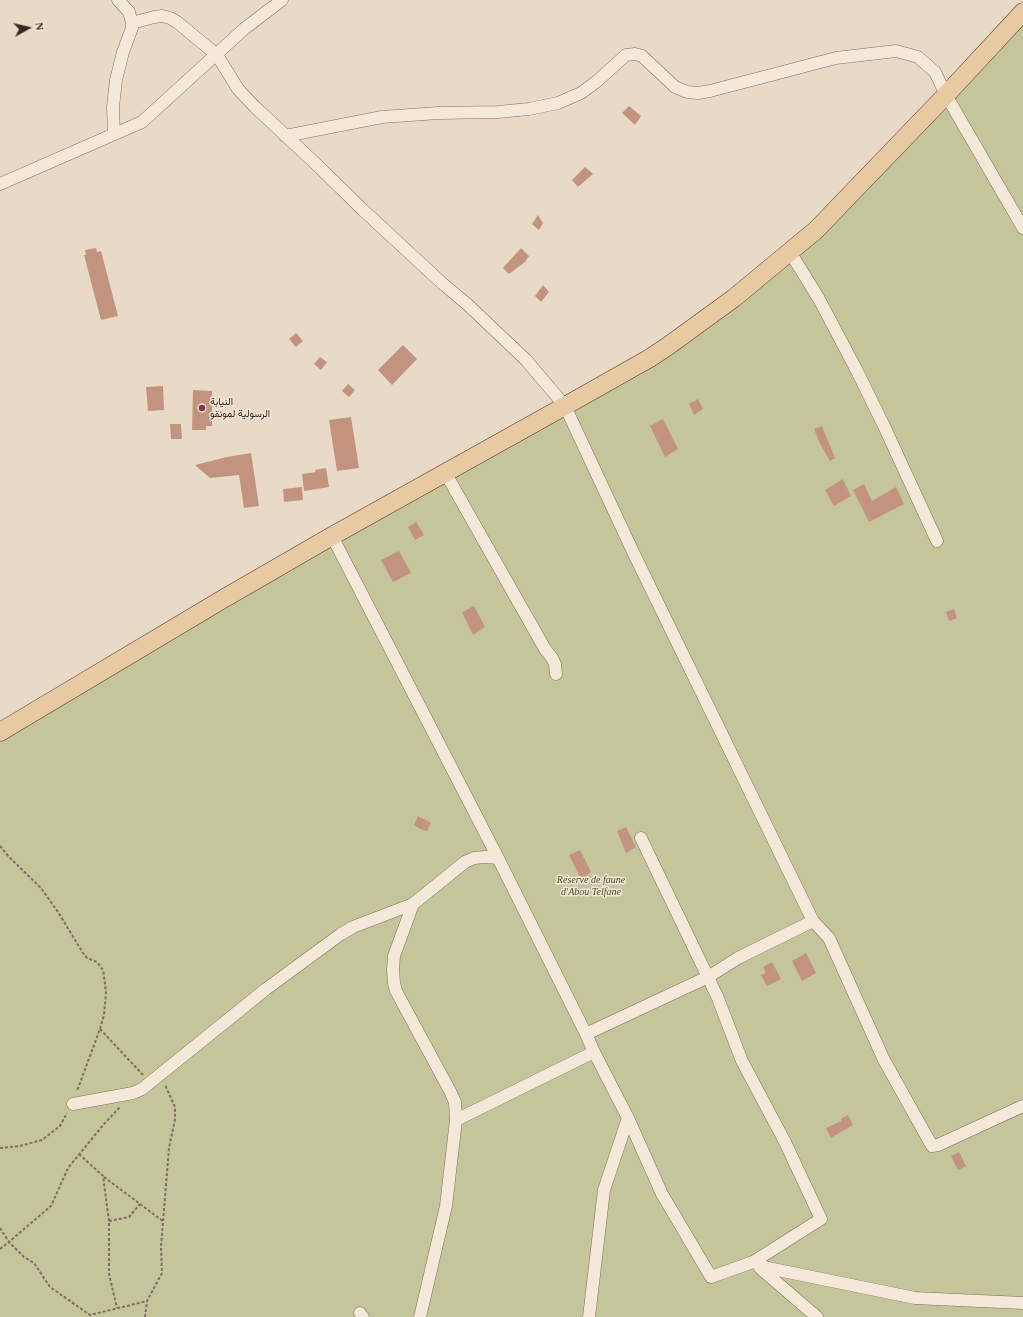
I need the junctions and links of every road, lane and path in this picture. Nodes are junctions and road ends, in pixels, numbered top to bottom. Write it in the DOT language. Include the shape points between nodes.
graph roads {
  1 [pos="282,0"];
  2 [pos="125,3"];
  3 [pos="1023,12"];
  4 [pos="132,23"];
  5 [pos="217,55"];
  6 [pos="946,95"];
  7 [pos="114,134"];
  8 [pos="285,136"];
  9 [pos="0,184"];
  10 [pos="1023,228"];
  11 [pos="790,252"];
  12 [pos="565,406"];
  13 [pos="446,474"];
  14 [pos="332,536"];
  15 [pos="937,541"];
  16 [pos="556,674"];
  17 [pos="0,732"];
  18 [pos="641,838"];
  19 [pos="0,846"];
  20 [pos="498,858"];
  21 [pos="413,904"];
  22 [pos="813,921"];
  23 [pos="708,977"];
  24 [pos="100,1029"];
  25 [pos="586,1034"];
  26 [pos="594,1052"];
  27 [pos="155,1079"];
  28 [pos="133,1093"];
  29 [pos="73,1104"];
  30 [pos="1023,1106"];
  31 [pos="628,1118"];
  32 [pos="456,1120"];
  33 [pos="0,1148"];
  34 [pos="79,1154"];
  35 [pos="104,1176"];
  36 [pos="140,1204"];
  37 [pos="109,1221"];
  38 [pos="164,1222"];
  39 [pos="0,1228"];
  40 [pos="9,1242"];
  41 [pos="0,1249"];
  42 [pos="753,1262"];
  43 [pos="146,1301"];
  44 [pos="1023,1303"];
  45 [pos="117,1308"];
  46 [pos="89,1316"];
  47 [pos="146,1317"];
  48 [pos="420,1317"];
  49 [pos="589,1317"];
  50 [pos="817,1317"];
  1 -- 5 [label="street" via="244,29"];
  2 -- 4 [label="street"];
  3 -- 6 [label="main road"];
  4 -- 5 [label="street" via="154,17 170,18"];
  4 -- 7 [label="street" via="116,80"];
  5 -- 7 [label="street" via="142,122"];
  5 -- 8 [label="street" via="238,89"];
  6 -- 8 [label="street" via="935,72 918,57 896,52 836,58 698,93 675,87 642,56 635,54 626,55 581,93 558,103 498,112 438,112 382,117"];
  6 -- 10 [label="street"];
  6 -- 11 [label="main road" via="816,230"];
  7 -- 9 [label="street"];
  8 -- 12 [label="street" via="526,360"];
  11 -- 12 [label="main road" via="734,298 668,346"];
  11 -- 15 [label="street" via="819,299 857,371"];
  12 -- 13 [label="main road"];
  12 -- 22 [label="street" via="637,561"];
  13 -- 14 [label="main road"];
  13 -- 16 [label="street" via="552,658"];
  14 -- 17 [label="main road"];
  14 -- 20 [label="street"];
  18 -- 23 [label="street"];
  19 -- 24 [label="path" via="41,888 83,953 87,958 97,962 103,970 106,993"];
  20 -- 21 [label="street" via="474,858 465,862"];
  20 -- 25 [label="street"];
  21 -- 27 [label="street" via="353,927 342,934 266,990"];
  21 -- 32 [label="street" via="394,956 394,983 456,1102"];
  22 -- 23 [label="street" via="738,958"];
  22 -- 30 [label="street" via="829,938 884,1060 932,1146"];
  23 -- 25 [label="street"];
  23 -- 42 [label="street" via="742,1061 785,1142 821,1219"];
  24 -- 27 [label="path"];
  24 -- 29 [label="path"];
  25 -- 26 [label="street"];
  26 -- 31 [label="street"];
  26 -- 32 [label="street"];
  27 -- 28 [label="street"];
  27 -- 38 [label="path" via="175,1107 169,1148"];
  28 -- 29 [label="street"];
  28 -- 34 [label="path"];
  29 -- 33 [label="path" via="60,1126 42,1140"];
  31 -- 42 [label="street" via="662,1194 711,1277"];
  31 -- 49 [label="street" via="604,1190"];
  32 -- 48 [label="street" via="446,1206"];
  34 -- 35 [label="path"];
  34 -- 40 [label="path" via="68,1168 50,1206"];
  35 -- 36 [label="path"];
  35 -- 37 [label="path"];
  36 -- 37 [label="path" via="129,1217"];
  36 -- 38 [label="path"];
  37 -- 45 [label="path" via="108,1274"];
  38 -- 43 [label="path" via="161,1247 162,1273"];
  39 -- 40 [label="path"];
  40 -- 41 [label="path"];
  40 -- 46 [label="path" via="34,1264 50,1287"];
  42 -- 44 [label="street" via="768,1268 915,1298"];
  42 -- 50 [label="street"];
  43 -- 45 [label="path"];
  43 -- 47 [label="path"];
  45 -- 46 [label="path"];
}
